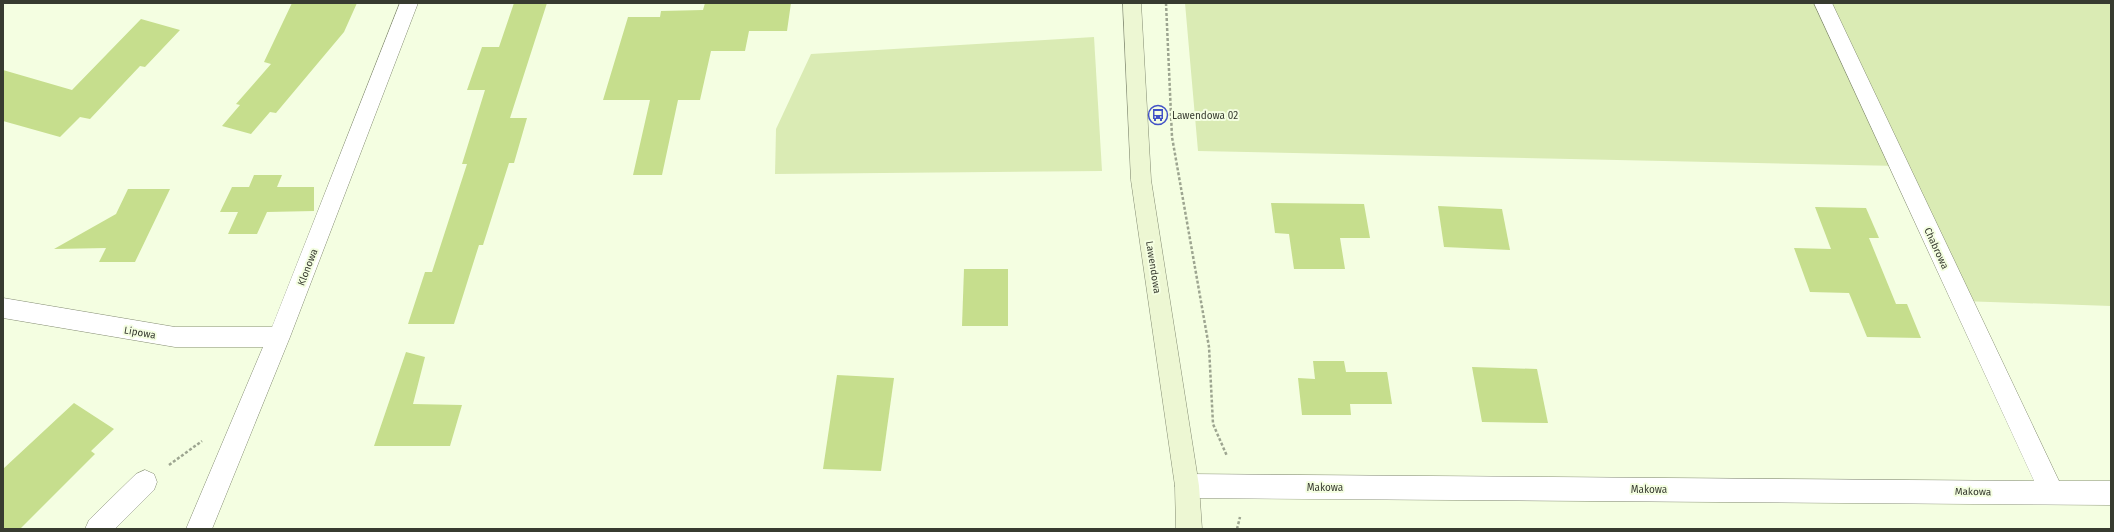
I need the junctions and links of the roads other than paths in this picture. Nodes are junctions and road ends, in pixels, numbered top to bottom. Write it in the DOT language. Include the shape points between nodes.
graph roads {
  1 [pos="409,3"];
  2 [pos="1132,3"];
  3 [pos="1823,3"];
  4 [pos="3,308"];
  5 [pos="279,337"];
  6 [pos="145,482"];
  7 [pos="1187,486"];
  8 [pos="2052,492"];
  9 [pos="2111,493"];
  10 [pos="98,529"];
  11 [pos="199,529"];
  12 [pos="1189,529"];
  1 -- 5 [label="street, Klonowa"];
  2 -- 7 [label="street, Lawendowa" via="1141,180"];
  3 -- 8 [label="street, Chabrowa"];
  4 -- 5 [label="street, Lipowa" via="175,338"];
  5 -- 11 [label="street, Klonowa"];
  6 -- 10 [label="street"];
  7 -- 8 [label="street, Makowa"];
  7 -- 12 [label="street, Lawendowa"];
  8 -- 9 [label="street, Makowa"];
}
